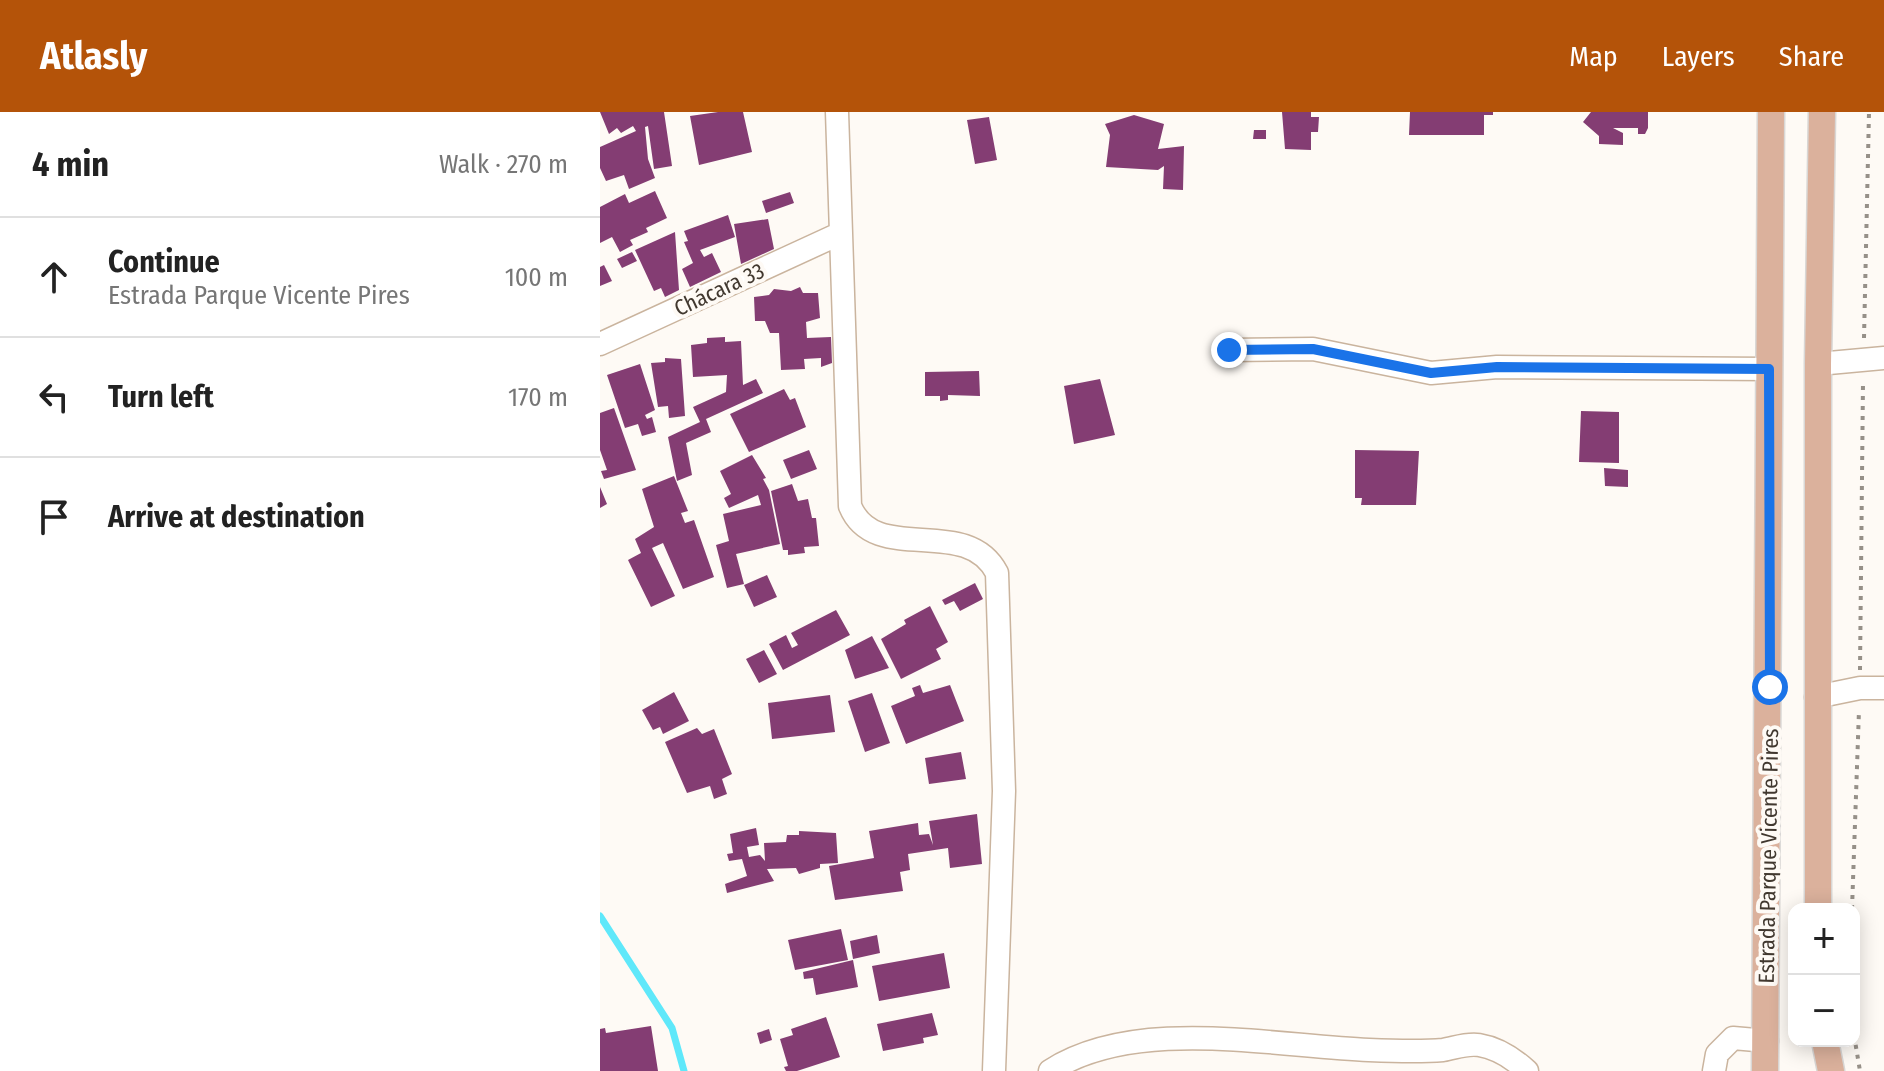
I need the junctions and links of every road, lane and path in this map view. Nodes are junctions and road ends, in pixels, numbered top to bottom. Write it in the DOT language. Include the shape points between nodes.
graph roads {
  1 [pos="837,112"];
  2 [pos="1771,112"];
  3 [pos="1822,112"];
  4 [pos="1869,112"];
  5 [pos="839,234"];
  6 [pos="600,344"];
  7 [pos="1229,350"];
  8 [pos="1874,358"];
  9 [pos="1818,364"];
  10 [pos="1769,369"];
  11 [pos="1860,688"];
  12 [pos="1884,688"];
  13 [pos="1816,697"];
  14 [pos="1818,903"];
  15 [pos="1852,903"];
  16 [pos="1767,1041"];
  17 [pos="1826,1047"];
  18 [pos="1856,1047"];
  19 [pos="994,1071"];
  20 [pos="1050,1071"];
  21 [pos="1527,1071"];
  22 [pos="1714,1071"];
  23 [pos="1765,1071"];
  24 [pos="1831,1071"];
  25 [pos="1860,1071"];
  1 -- 5 [label="street"];
  2 -- 10 [label="main road, Estrada Parque Vicente Pires"];
  3 -- 9 [label="main road, Estrada Parque Vicente Pires"];
  4 -- 8 [label="path"];
  5 -- 6 [label="street, Chácara 33"];
  5 -- 19 [label="street" via="850,506 856,519 879,535 963,543 990,559 997,573 1004,791"];
  7 -- 10 [label="street" via="1313,349 1431,373 1497,367"];
  8 -- 9 [label="street"];
  8 -- 11 [label="path"];
  9 -- 13 [label="main road, Estrada Parque Vicente Pires"];
  10 -- 16 [label="main road, Estrada Parque Vicente Pires"];
  11 -- 12 [label="street"];
  11 -- 13 [label="street"];
  11 -- 15 [label="path"];
  13 -- 14 [label="main road, Estrada Parque Vicente Pires"];
  16 -- 22 [label="street" via="1733,1038 1717,1054"];
  16 -- 23 [label="main road, Estrada Parque Vicente Pires"];
  17 -- 24 [label="main road"];
  18 -- 25 [label="path"];
  20 -- 21 [label="street" via="1098,1047 1198,1041 1370,1050 1478,1045 1508,1056"];
}
